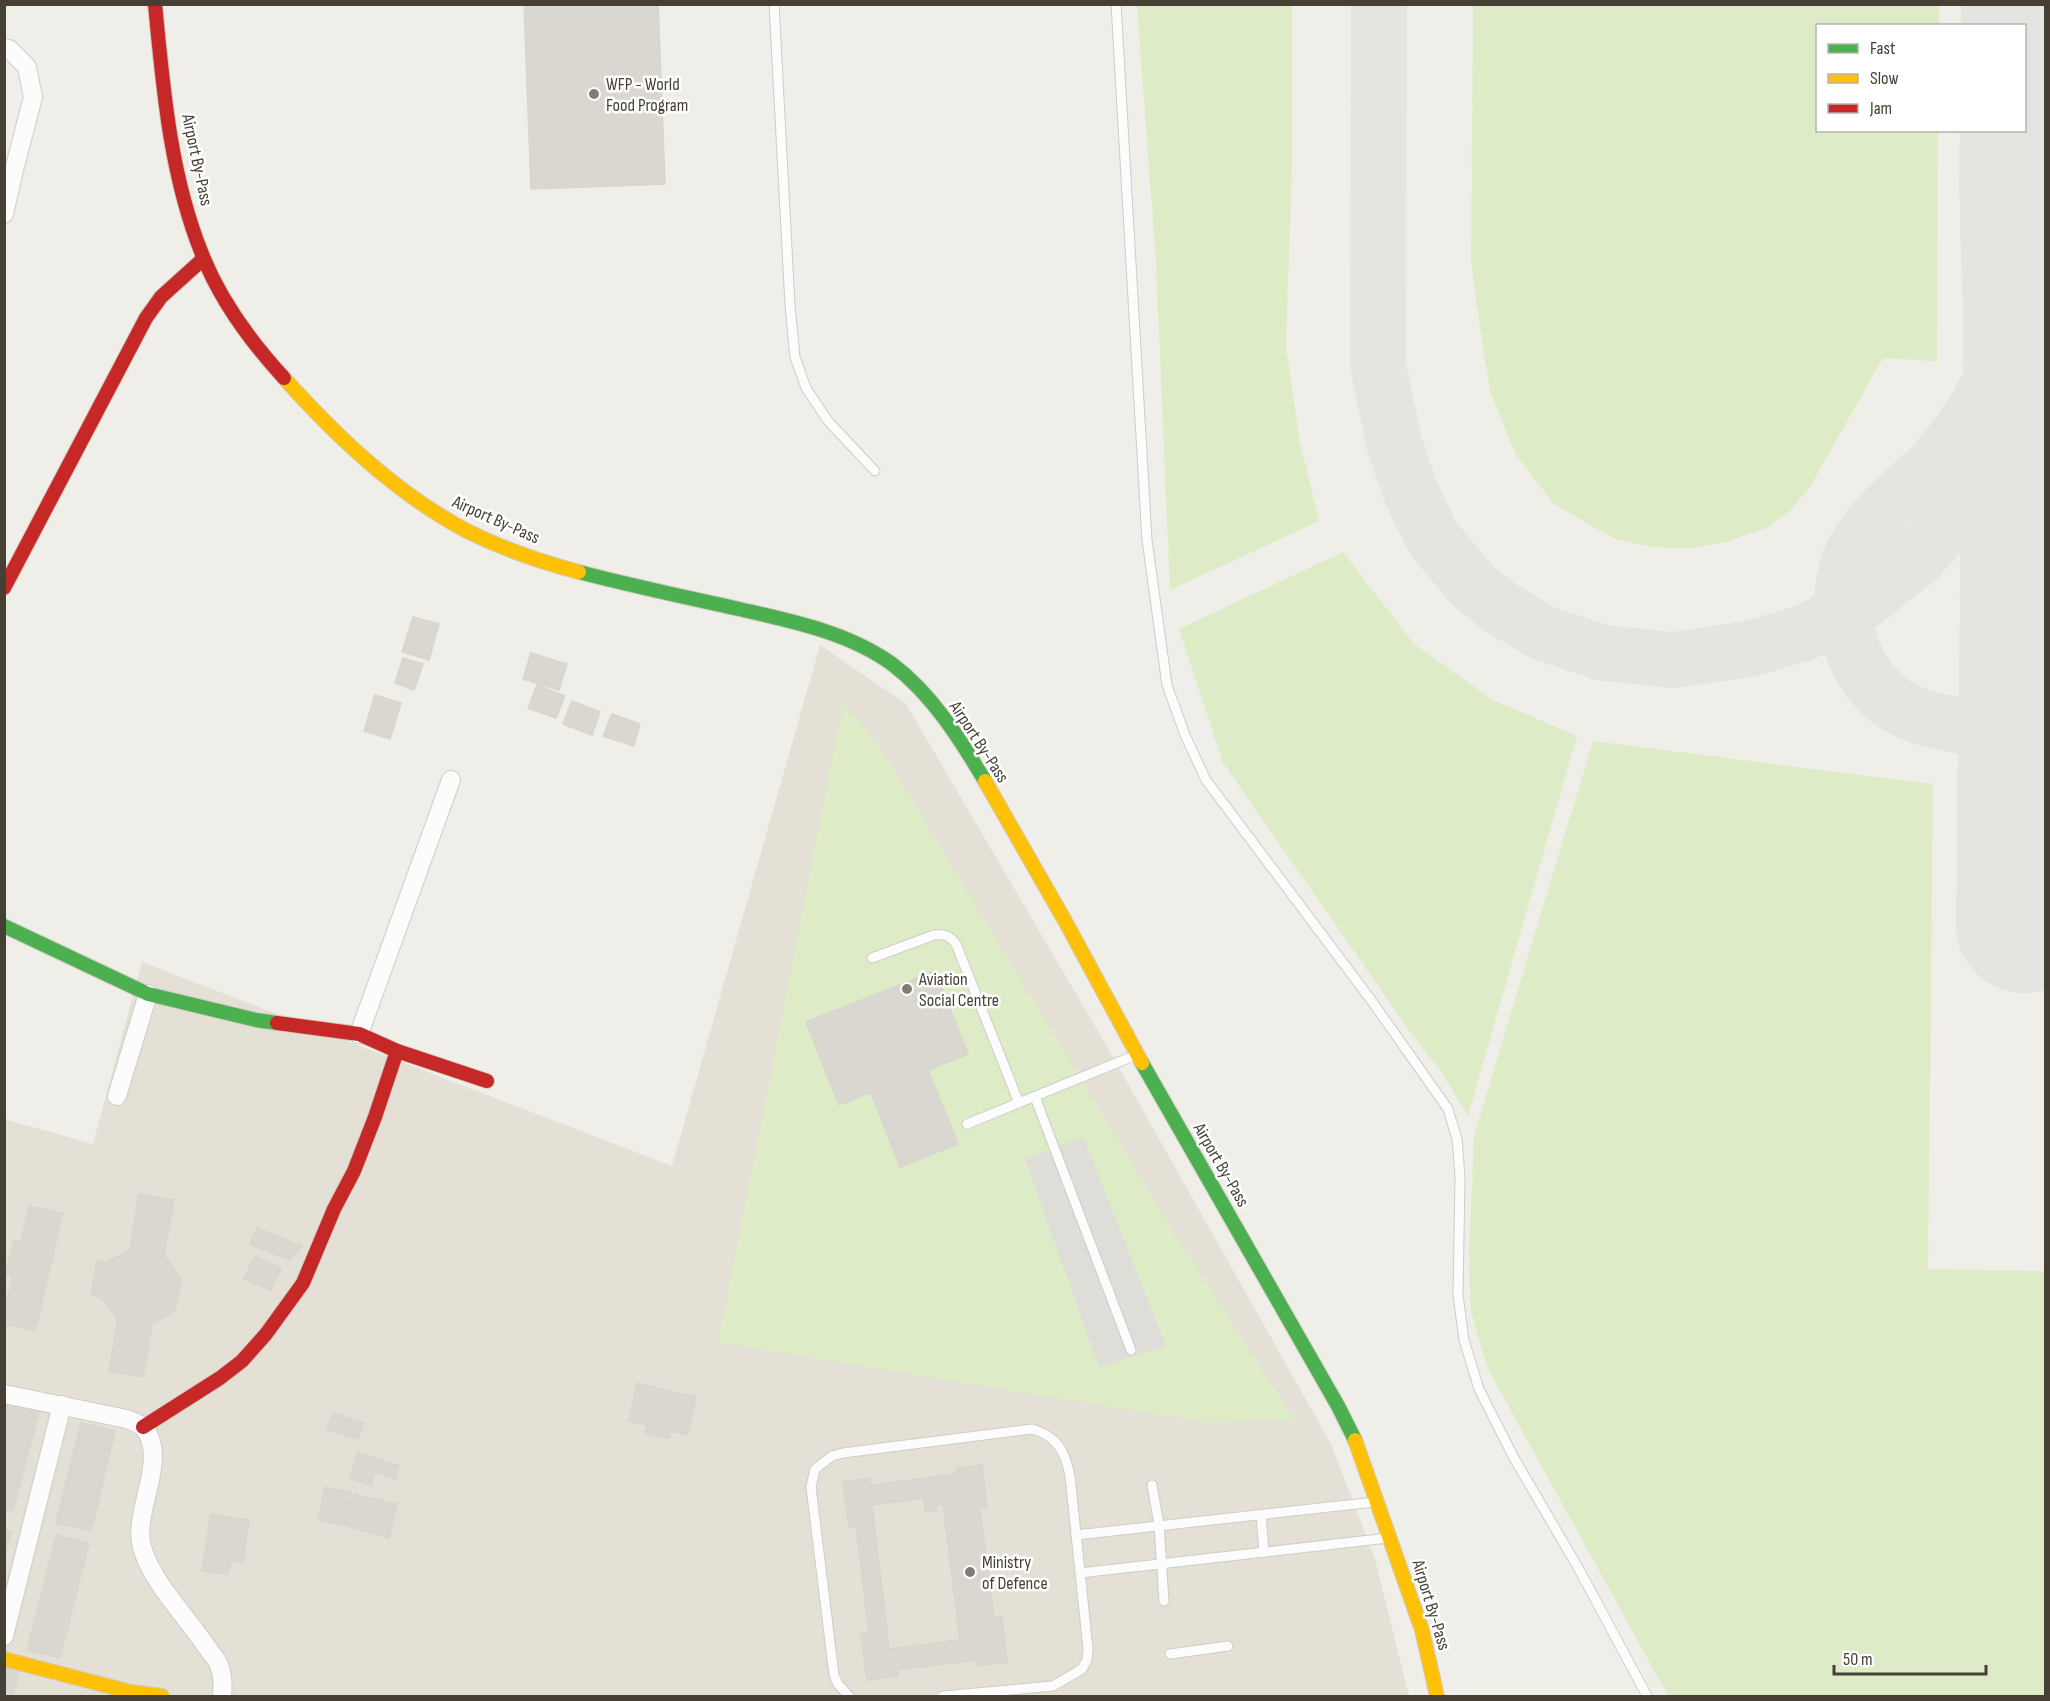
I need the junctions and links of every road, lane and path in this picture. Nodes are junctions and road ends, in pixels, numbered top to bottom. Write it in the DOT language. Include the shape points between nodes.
graph roads {
  1 [pos="155,4"];
  2 [pos="774,4"];
  3 [pos="1116,4"];
  4 [pos="4,48"];
  5 [pos="4,214"];
  6 [pos="203,259"];
  7 [pos="875,471"];
  8 [pos="4,588"];
  9 [pos="451,780"];
  10 [pos="4,926"];
  11 [pos="872,958"];
  12 [pos="148,994"];
  13 [pos="359,1035"];
  14 [pos="397,1051"];
  15 [pos="1137,1054"];
  16 [pos="487,1081"];
  17 [pos="117,1096"];
  18 [pos="1035,1096"];
  19 [pos="1019,1103"];
  20 [pos="967,1124"];
  21 [pos="1131,1350"];
  22 [pos="4,1394"];
  23 [pos="62,1405"];
  24 [pos="143,1427"];
  25 [pos="1152,1485"];
  26 [pos="1377,1501"];
  27 [pos="1261,1515"];
  28 [pos="1159,1525"];
  29 [pos="1077,1535"];
  30 [pos="1390,1537"];
  31 [pos="1264,1552"];
  32 [pos="1163,1564"];
  33 [pos="1080,1573"];
  34 [pos="1164,1601"];
  35 [pos="4,1636"];
  36 [pos="1228,1646"];
  37 [pos="1170,1654"];
  38 [pos="4,1659"];
  39 [pos="162,1696"];
  40 [pos="222,1696"];
  41 [pos="849,1696"];
  42 [pos="943,1696"];
  43 [pos="1437,1696"];
  44 [pos="1647,1696"];
  1 -- 6 [label="main road, Airport By-Pass" via="177,166"];
  2 -- 7 [label="lane" via="795,357 806,388 828,421"];
  3 -- 44 [label="lane" via="1148,540 1167,685 1206,780 1448,1109 1457,1139 1460,1176 1458,1295 1464,1340 1479,1389"];
  4 -- 5 [label="street" via="27,67 33,97"];
  6 -- 8 [label="main road" via="161,297 146,318"];
  6 -- 15 [label="main road, Airport By-Pass" via="244,328 296,392 378,469 449,521 512,551 606,579 791,620 850,641 888,661 921,691 971,757"];
  9 -- 13 [label="street"];
  10 -- 12 [label="main road"];
  11 -- 19 [label="lane" via="934,935 951,938"];
  12 -- 13 [label="main road" via="256,1020"];
  12 -- 17 [label="street"];
  13 -- 14 [label="main road"];
  14 -- 16 [label="main road"];
  14 -- 24 [label="main road" via="354,1171 303,1283 243,1361"];
  15 -- 18 [label="lane"];
  15 -- 26 [label="main road, Airport By-Pass" via="1338,1406 1358,1446"];
  18 -- 19 [label="lane"];
  18 -- 21 [label="lane"];
  19 -- 20 [label="lane"];
  22 -- 23 [label="street"];
  23 -- 24 [label="street" via="127,1419"];
  23 -- 35 [label="street"];
  24 -- 40 [label="street" via="152,1445 152,1462 141,1544 153,1574 219,1665"];
  25 -- 28 [label="lane"];
  26 -- 27 [label="lane"];
  26 -- 30 [label="main road, Airport By-Pass"];
  27 -- 28 [label="lane"];
  27 -- 31 [label="lane"];
  28 -- 29 [label="lane"];
  28 -- 32 [label="lane"];
  29 -- 33 [label="lane"];
  29 -- 41 [label="lane" via="1067,1463 1056,1441 1032,1429 843,1452 822,1462 815,1469 811,1486 834,1675"];
  30 -- 31 [label="lane"];
  30 -- 43 [label="main road, Airport By-Pass" via="1422,1630"];
  31 -- 32 [label="lane"];
  32 -- 33 [label="lane"];
  32 -- 34 [label="lane"];
  33 -- 42 [label="lane" via="1088,1649 1082,1669 1053,1686"];
  36 -- 37 [label="lane"];
  38 -- 39 [label="main road" via="130,1692"];
}
